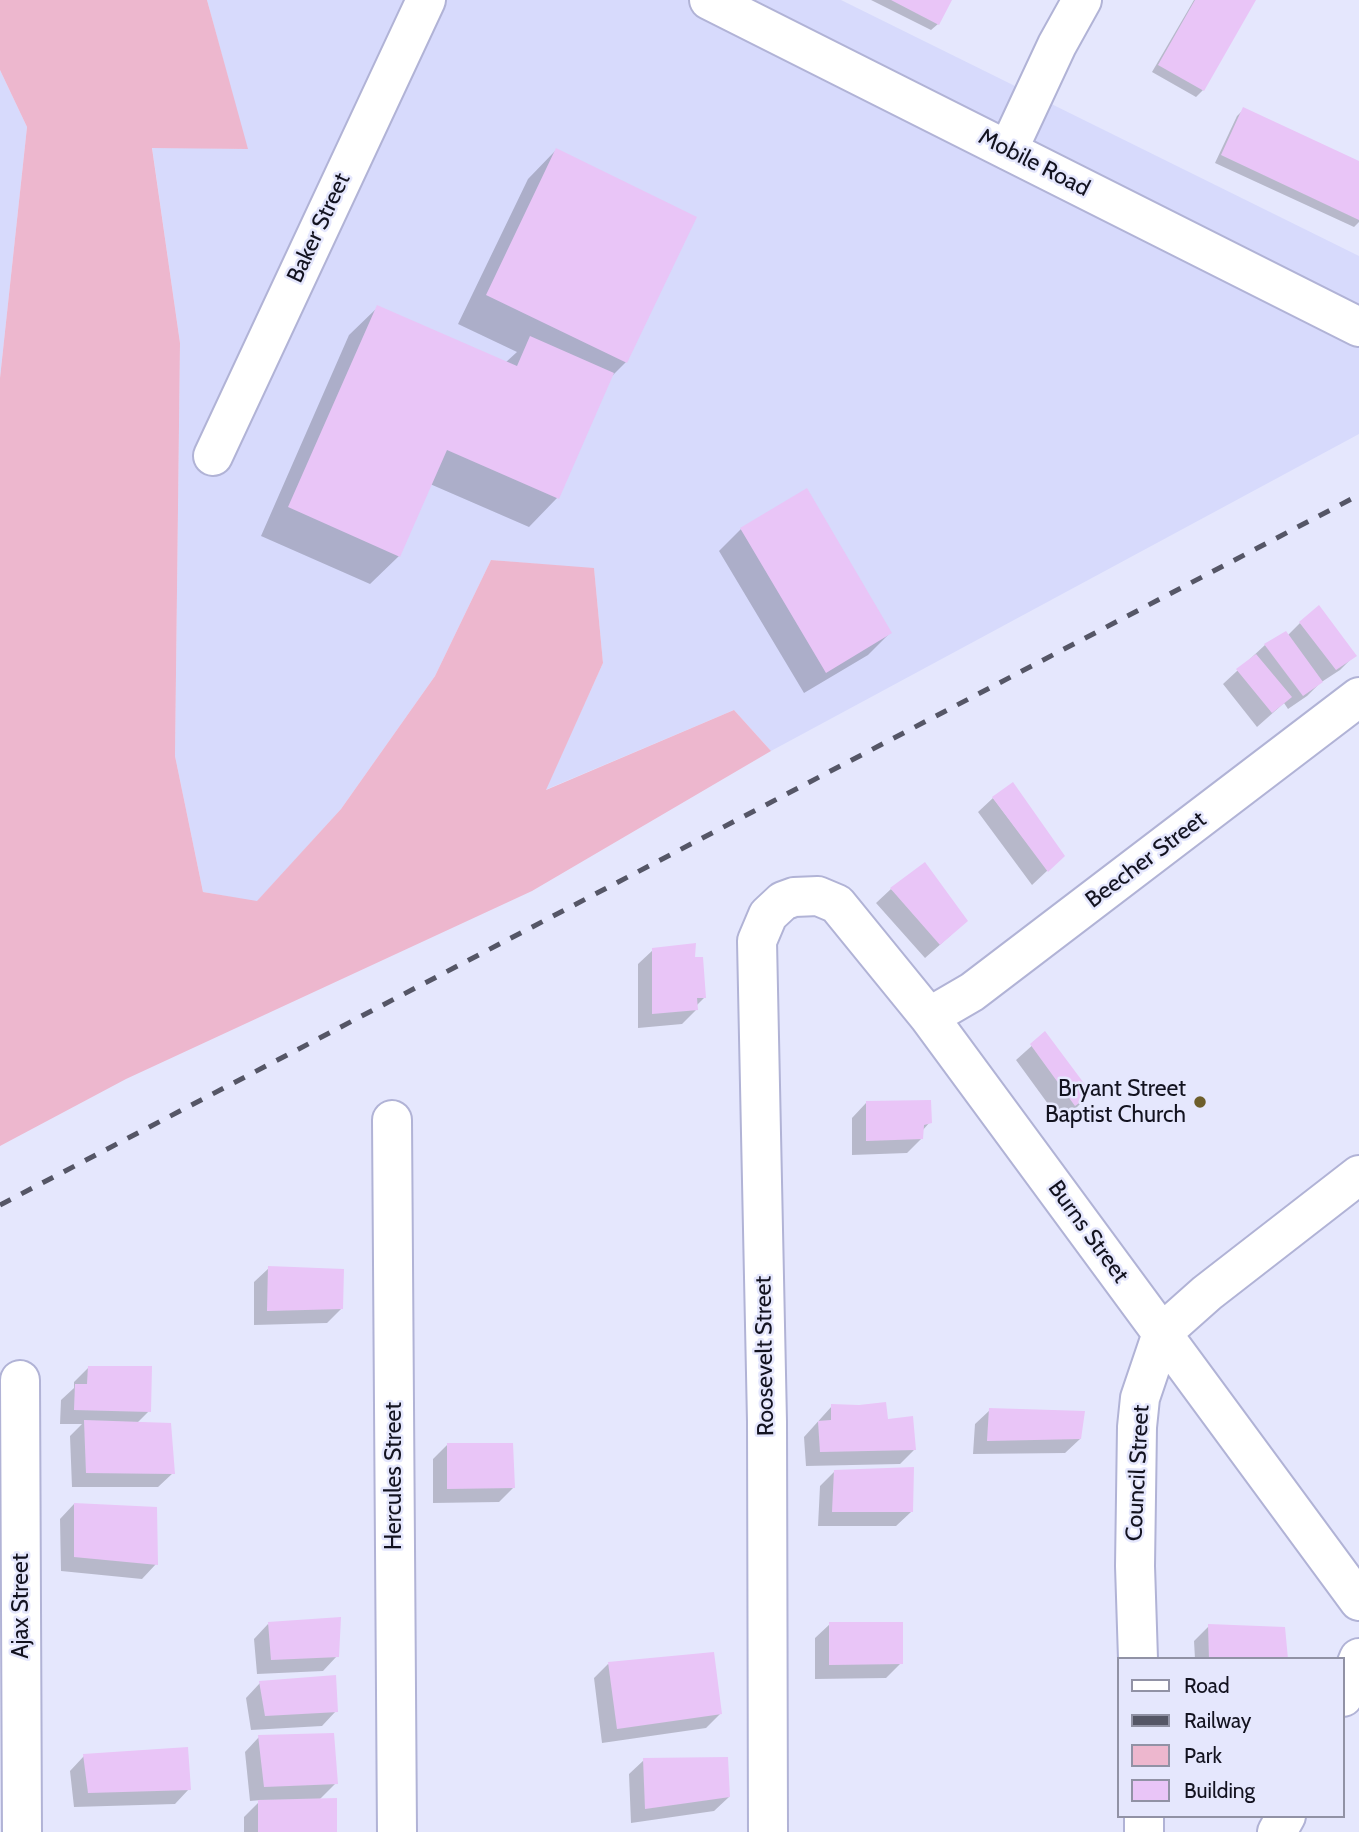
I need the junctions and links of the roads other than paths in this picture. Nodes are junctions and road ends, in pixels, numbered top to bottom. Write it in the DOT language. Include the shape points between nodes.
graph roads {
  1 [pos="426,0"];
  2 [pos="709,0"];
  3 [pos="1082,0"];
  4 [pos="1008,150"];
  5 [pos="1359,327"];
  6 [pos="213,456"];
  7 [pos="1359,697"];
  8 [pos="794,897"];
  9 [pos="929,1017"];
  10 [pos="391,1120"];
  11 [pos="1359,1175"];
  12 [pos="1163,1334"];
  13 [pos="20,1380"];
  14 [pos="1359,1601"];
  15 [pos="1138,1657"];
  16 [pos="1359,1658"];
  17 [pos="1345,1692"];
  18 [pos="22,1832"];
  19 [pos="397,1832"];
  20 [pos="768,1832"];
  1 -- 6 [label="street, Baker Street"];
  2 -- 4 [label="street, Mobile Road"];
  3 -- 4 [label="street"];
  4 -- 5 [label="street, Mobile Road"];
  7 -- 9 [label="street, Beecher Street" via="972,992"];
  8 -- 9 [label="street, Burns Street" via="818,896 837,904"];
  8 -- 20 [label="street, Roosevelt Street" via="768,915 757,941"];
  9 -- 12 [label="street, Burns Street"];
  10 -- 19 [label="street, Hercules Street"];
  11 -- 12 [label="street, Council Street" via="1207,1293"];
  12 -- 14 [label="street, Burns Street"];
  12 -- 15 [label="street, Council Street" via="1140,1398 1137,1427"];
  13 -- 18 [label="street, Ajax Street"];
  16 -- 17 [label="street"];
}
